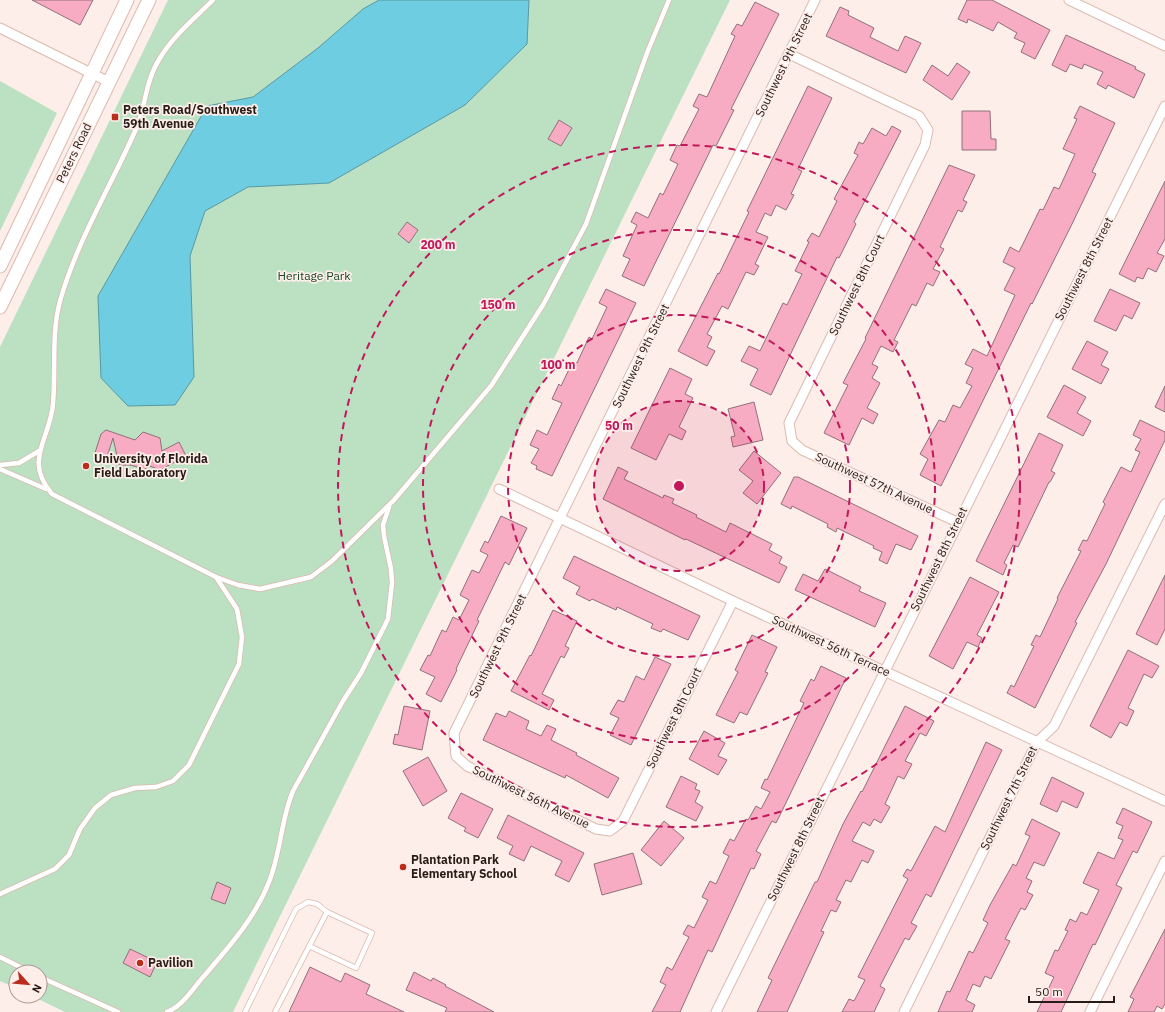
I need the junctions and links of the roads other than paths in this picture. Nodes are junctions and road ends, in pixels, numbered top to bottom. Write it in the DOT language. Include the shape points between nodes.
graph roads {
  1 [pos="127,0"];
  2 [pos="149,0"];
  3 [pos="213,0"];
  4 [pos="669,0"];
  5 [pos="815,0"];
  6 [pos="1069,0"];
  7 [pos="0,28"];
  8 [pos="1165,46"];
  9 [pos="789,54"];
  10 [pos="91,74"];
  11 [pos="108,82"];
  12 [pos="1165,106"];
  13 [pos="0,266"];
  14 [pos="0,307"];
  15 [pos="792,441"];
  16 [pos="39,451"];
  17 [pos="0,465"];
  18 [pos="0,469"];
  19 [pos="47,489"];
  20 [pos="499,489"];
  21 [pos="394,500"];
  22 [pos="1165,504"];
  23 [pos="561,519"];
  24 [pos="957,522"];
  25 [pos="216,577"];
  26 [pos="733,601"];
  27 [pos="884,670"];
  28 [pos="1037,742"];
  29 [pos="456,756"];
  30 [pos="1165,801"];
  31 [pos="610,831"];
  32 [pos="1165,861"];
  33 [pos="0,894"];
  34 [pos="327,912"];
  35 [pos="309,946"];
  36 [pos="0,957"];
  37 [pos="14,964"];
  38 [pos="48,981"];
  39 [pos="118,1012"];
  40 [pos="167,1012"];
  41 [pos="245,1012"];
  42 [pos="275,1012"];
  43 [pos="716,1012"];
  44 [pos="904,1012"];
  45 [pos="1090,1012"];
  1 -- 10 [label="main road, Peters Road"];
  2 -- 11 [label="main road, Peters Road"];
  3 -- 16 [label="lane" via="159,58 146,88 137,127 78,253 60,301 54,332 53,404 49,428"];
  4 -- 21 [label="lane" via="647,53 586,224 543,305 491,386"];
  5 -- 9 [label="street, Southwest 9th Street"];
  6 -- 8 [label="street"];
  7 -- 10 [label="street"];
  9 -- 15 [label="street, Southwest 8th Court" via="919,116 928,130 925,145 789,423"];
  9 -- 23 [label="street, Southwest 9th Street"];
  10 -- 11 [label="street"];
  10 -- 13 [label="main road, Peters Road"];
  11 -- 14 [label="main road, Peters Road"];
  12 -- 24 [label="street, Southwest 8th Street"];
  15 -- 24 [label="street, Southwest 57th Avenue" via="802,450"];
  16 -- 17 [label="lane" via="19,464"];
  16 -- 19 [label="lane" via="40,478"];
  18 -- 19 [label="lane"];
  19 -- 25 [label="lane" via="52,494"];
  20 -- 23 [label="street, Southwest 56th Terrace"];
  21 -- 25 [label="lane" via="332,561 311,577 260,589"];
  21 -- 40 [label="lane" via="387,510 384,525 392,583 390,609 385,624 361,673 293,791 269,882 253,914 230,946 184,998"];
  22 -- 28 [label="street, Southwest 7th Street" via="1054,726"];
  23 -- 26 [label="street, Southwest 56th Terrace"];
  23 -- 29 [label="street, Southwest 9th Street" via="454,733"];
  24 -- 27 [label="street, Southwest 8th Street"];
  25 -- 33 [label="lane" via="237,609 242,638 239,664 189,765 173,780 111,795 95,808 80,829 68,855 54,868"];
  26 -- 27 [label="street, Southwest 56th Terrace"];
  26 -- 31 [label="street, Southwest 8th Court" via="623,821"];
  27 -- 28 [label="street, Southwest 56th Terrace"];
  27 -- 43 [label="street, Southwest 8th Street"];
  28 -- 30 [label="street, Southwest 56th Terrace"];
  28 -- 44 [label="street, Southwest 7th Street"];
  29 -- 31 [label="street, Southwest 56th Avenue" via="466,766 596,829"];
  32 -- 45 [label="street"];
  34 -- 35 [label="lane"];
  34 -- 35 [label="lane" via="372,934 356,968"];
  34 -- 41 [label="lane" via="317,904 308,902 296,908"];
  35 -- 42 [label="lane"];
  36 -- 37 [label="lane"];
  38 -- 39 [label="lane"];
}
